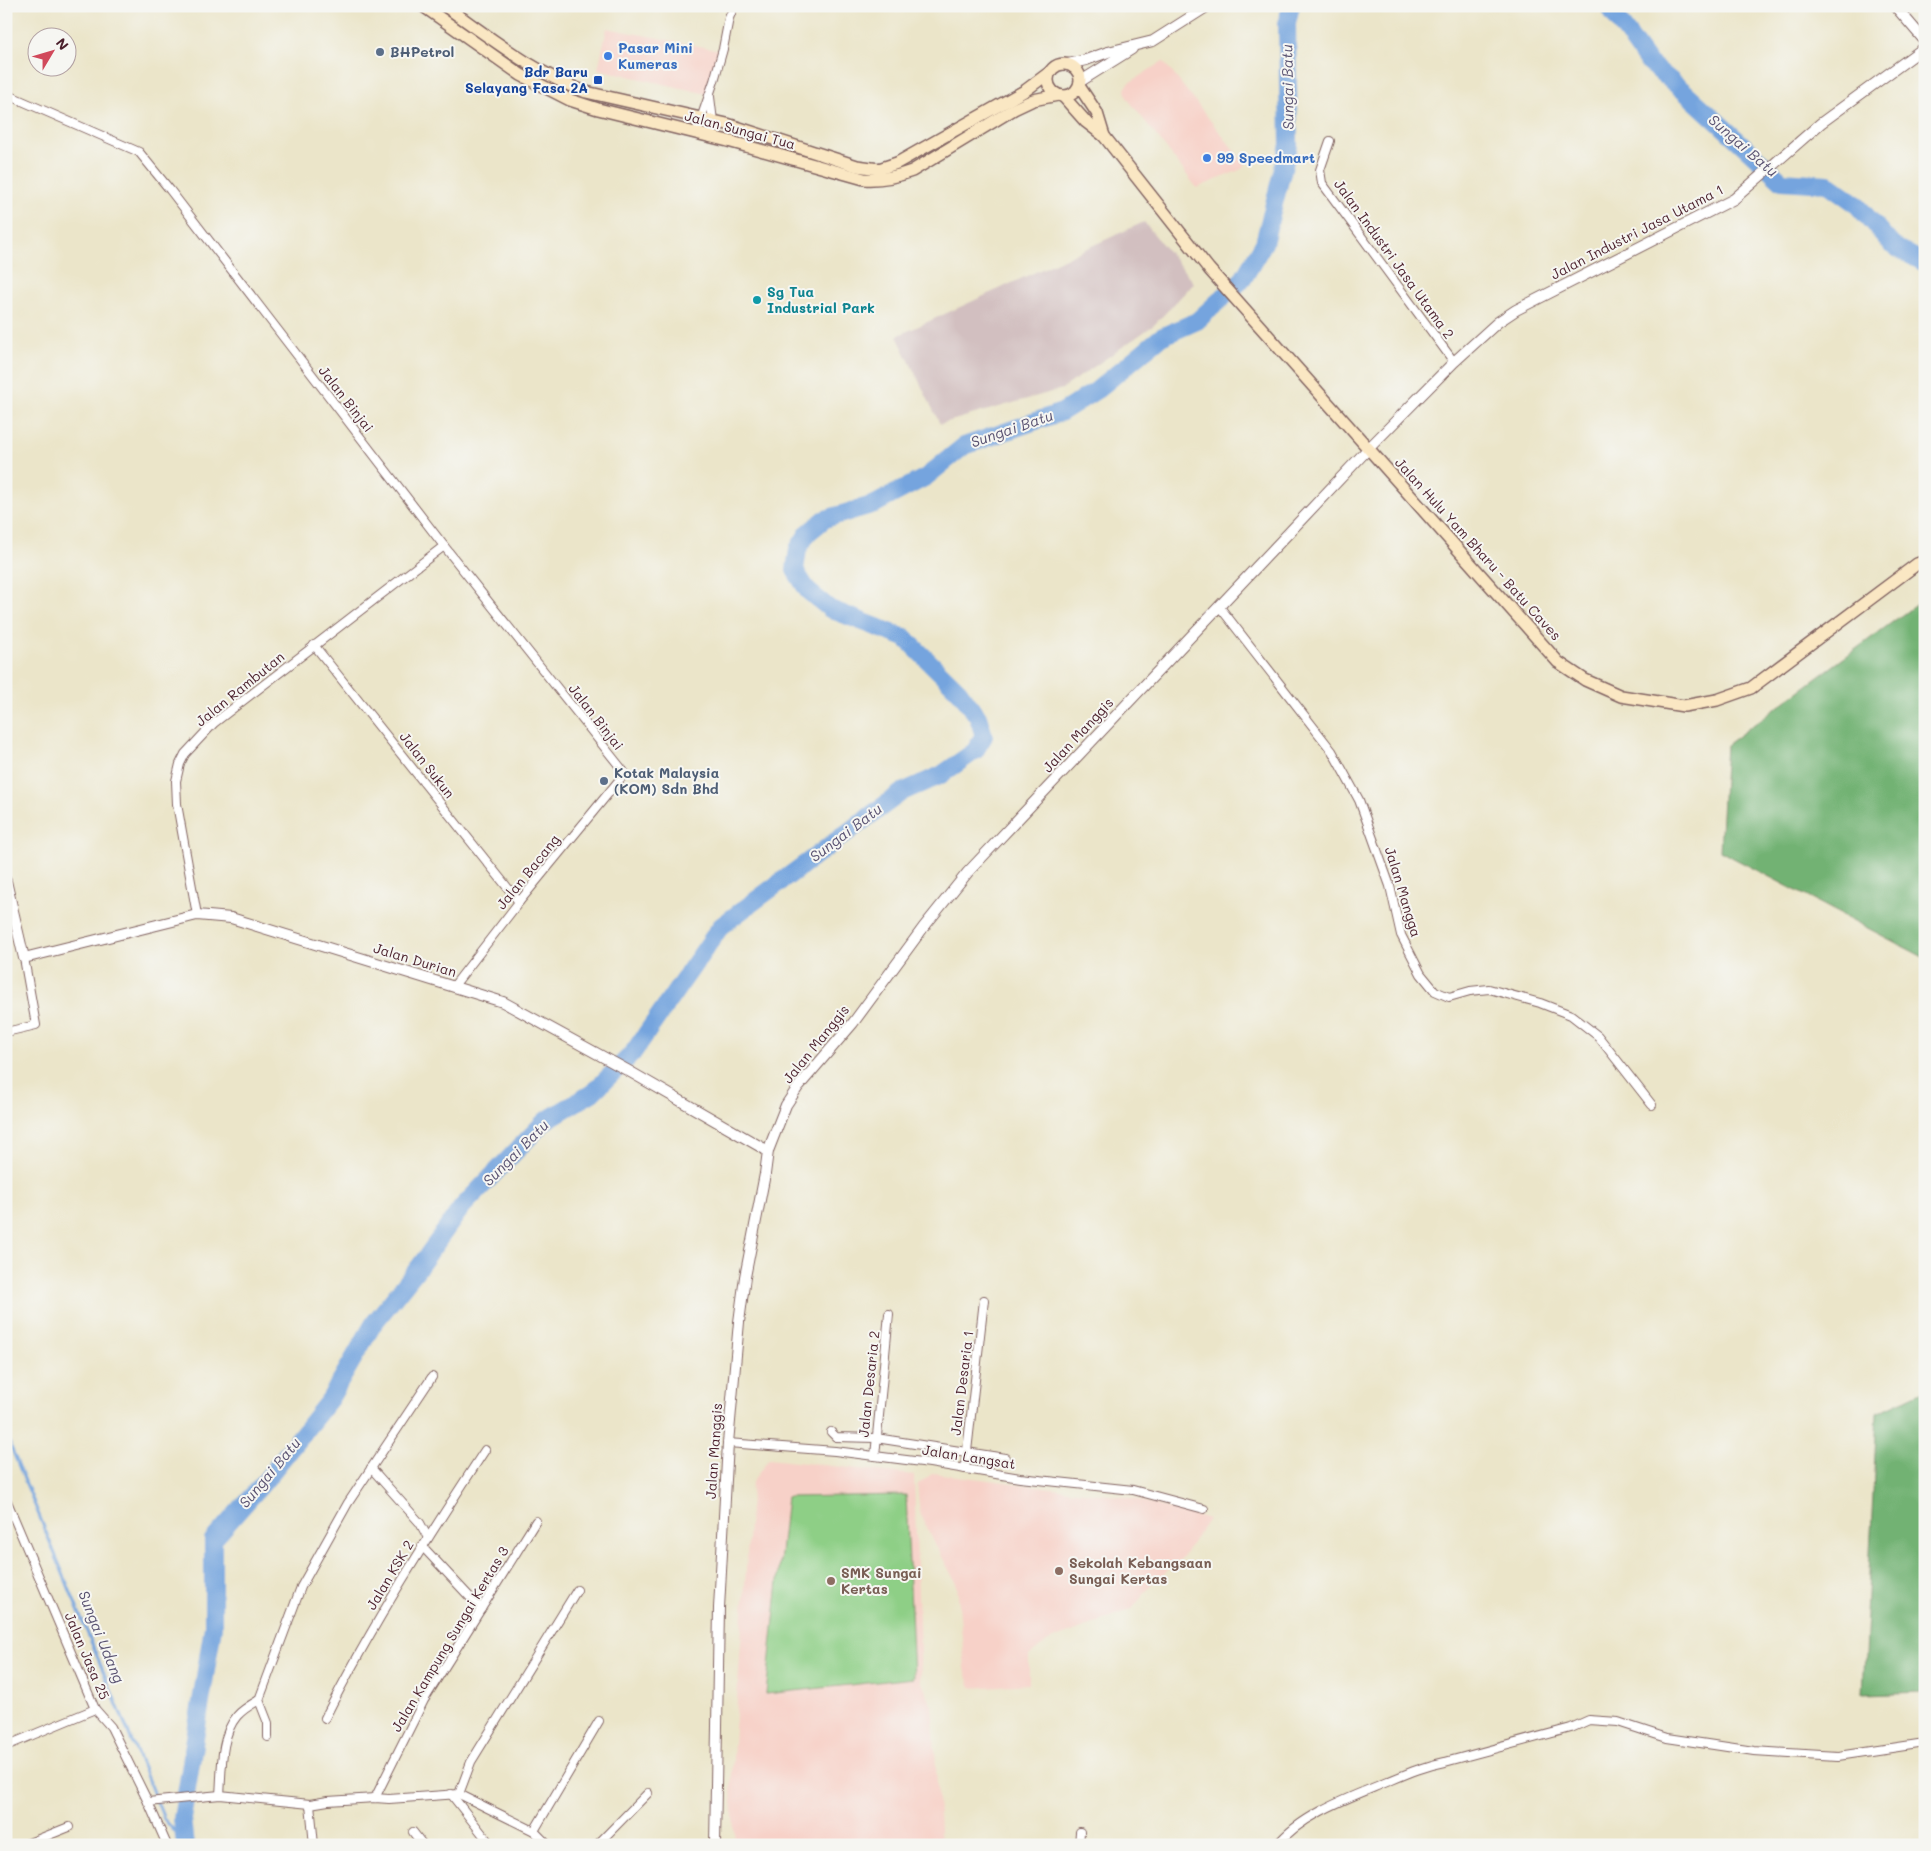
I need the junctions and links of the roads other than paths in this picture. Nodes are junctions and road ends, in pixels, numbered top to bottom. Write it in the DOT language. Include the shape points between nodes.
graph roads {
  1 [pos="423,6"];
  2 [pos="445,6"];
  3 [pos="734,6"];
  4 [pos="1208,6"];
  5 [pos="1895,6"];
  6 [pos="1925,41"];
  7 [pos="1137,46"];
  8 [pos="1925,47"];
  9 [pos="1068,64"];
  10 [pos="1050,72"];
  11 [pos="1080,84"];
  12 [pos="6,94"];
  13 [pos="1060,95"];
  14 [pos="710,97"];
  15 [pos="700,118"];
  16 [pos="713,121"];
  17 [pos="696,133"];
  18 [pos="1104,136"];
  19 [pos="711,137"];
  20 [pos="1330,141"];
  21 [pos="1454,362"];
  22 [pos="1369,448"];
  23 [pos="444,546"];
  24 [pos="1925,560"];
  25 [pos="1219,606"];
  26 [pos="314,645"];
  27 [pos="625,773"];
  28 [pos="6,881"];
  29 [pos="519,902"];
  30 [pos="197,915"];
  31 [pos="24,958"];
  32 [pos="453,987"];
  33 [pos="6,1032"];
  34 [pos="1652,1105"];
  35 [pos="768,1151"];
  36 [pos="984,1300"];
  37 [pos="889,1314"];
  38 [pos="432,1377"];
  39 [pos="831,1432"];
  40 [pos="876,1438"];
  41 [pos="728,1443"];
  42 [pos="485,1450"];
  43 [pos="966,1451"];
  44 [pos="875,1456"];
  45 [pos="1005,1458"];
  46 [pos="371,1468"];
  47 [pos="964,1469"];
  48 [pos="6,1499"];
  49 [pos="1204,1509"];
  50 [pos="536,1521"];
  51 [pos="428,1538"];
  52 [pos="422,1546"];
  53 [pos="577,1590"];
  54 [pos="481,1609"];
  55 [pos="259,1700"];
  56 [pos="95,1709"];
  57 [pos="325,1718"];
  58 [pos="599,1721"];
  59 [pos="268,1737"];
  60 [pos="1925,1744"];
  61 [pos="6,1746"];
  62 [pos="648,1793"];
  63 [pos="455,1794"];
  64 [pos="216,1796"];
  65 [pos="376,1798"];
  66 [pos="151,1801"];
  67 [pos="310,1804"];
  68 [pos="68,1827"];
  69 [pos="534,1831"];
  70 [pos="413,1832"];
  71 [pos="1080,1832"];
  72 [pos="24,1845"];
  73 [pos="167,1845"];
  74 [pos="314,1845"];
  75 [pos="423,1845"];
  76 [pos="491,1845"];
  77 [pos="548,1845"];
  78 [pos="598,1845"];
  79 [pos="715,1845"];
  80 [pos="1079,1845"];
  81 [pos="1277,1845"];
  1 -- 17 [label="main road, Jalan Sungai Tua" via="521,75 570,100"];
  2 -- 15 [label="main road, Jalan Sungai Tua" via="564,84"];
  3 -- 14 [label="street"];
  4 -- 7 [label="street" via="1153,41"];
  5 -- 6 [label="street"];
  7 -- 9 [label="street"];
  7 -- 11 [label="street"];
  8 -- 21 [label="street, Jalan Industri Jasa Utama 1" via="1822,123 1734,199 1516,310"];
  9 -- 10 [label="main road" via="1058,65"];
  9 -- 11 [label="main road" via="1079,72"];
  10 -- 13 [label="main road" via="1048,83"];
  10 -- 16 [label="main road, Jalan Sungai Tua" via="1026,90 897,163 878,169 837,161"];
  11 -- 13 [label="main road" via="1073,94"];
  11 -- 18 [label="main road, Jalan Hulu Yam Bharu - Batu Caves" via="1097,113"];
  12 -- 23 [label="street, Jalan Binjai" via="139,152"];
  13 -- 18 [label="main road, Jalan Hulu Yam Bharu - Batu Caves"];
  13 -- 19 [label="main road, Jalan Sungai Tua" via="1033,100 1014,109 895,178 864,179"];
  14 -- 15 [label="street"];
  14 -- 16 [label="street"];
  15 -- 16 [label="main road, Jalan Sungai Tua"];
  15 -- 17 [label="street"];
  16 -- 19 [label="street"];
  17 -- 19 [label="main road, Jalan Sungai Tua"];
  18 -- 22 [label="main road, Jalan Hulu Yam Bharu - Batu Caves" via="1209,269"];
  20 -- 21 [label="street, Jalan Industri Jasa Utama 2" via="1320,170 1322,183"];
  21 -- 22 [label="street, Jalan Industri Jasa Utama 1"];
  22 -- 24 [label="main road, Jalan Hulu Yam Bharu - Batu Caves" via="1558,662 1585,680 1621,696 1684,706 1717,700 1751,688"];
  22 -- 25 [label="street, Jalan Manggis"];
  23 -- 26 [label="street, Jalan Rambutan"];
  23 -- 27 [label="street, Jalan Binjai"];
  25 -- 34 [label="street, Jalan Mangga" via="1336,759 1359,800 1390,886 1401,935 1421,974 1435,991 1449,997 1489,989 1570,1015 1598,1036"];
  25 -- 35 [label="street, Jalan Manggis" via="968,872 852,1023 798,1087 786,1105"];
  26 -- 29 [label="street, Jalan Sukun"];
  26 -- 30 [label="street, Jalan Rambutan" via="214,723 180,764 176,799"];
  27 -- 29 [label="street, Jalan Bacang"];
  28 -- 31 [label="street"];
  29 -- 32 [label="street, Jalan Bacang"];
  30 -- 31 [label="street, Jalan Durian"];
  30 -- 32 [label="street, Jalan Durian" via="231,918"];
  31 -- 33 [label="street" via="36,1025"];
  32 -- 35 [label="street, Jalan Durian" via="503,1002"];
  35 -- 41 [label="street, Jalan Manggis" via="739,1322"];
  36 -- 43 [label="street, Jalan Desaria 1"];
  37 -- 40 [label="street, Jalan Desaria 2"];
  38 -- 46 [label="street"];
  39 -- 40 [label="street" via="836,1437"];
  40 -- 43 [label="street"];
  40 -- 44 [label="street, Jalan Desaria 2"];
  41 -- 44 [label="street, Jalan Langsat"];
  41 -- 79 [label="street, Jalan Manggis" via="719,1608"];
  42 -- 51 [label="street, Jalan KSK 2"];
  43 -- 45 [label="street"];
  43 -- 47 [label="street, Jalan Desaria 1"];
  44 -- 47 [label="street, Jalan Langsat"];
  46 -- 51 [label="street" via="420,1523"];
  46 -- 55 [label="street" via="301,1587"];
  47 -- 49 [label="street, Jalan Langsat" via="1133,1490"];
  48 -- 56 [label="street, Jalan Jasa 25"];
  50 -- 54 [label="street, Jalan Kampung Sungai Kertas 3"];
  51 -- 52 [label="street, Jalan KSK 2"];
  52 -- 54 [label="street"];
  52 -- 57 [label="street, Jalan KSK 2" via="354,1660"];
  53 -- 63 [label="street" via="471,1762"];
  54 -- 65 [label="street, Jalan Kampung Sungai Kertas 3" via="424,1700"];
  55 -- 59 [label="street" via="268,1723"];
  55 -- 64 [label="street" via="237,1715 228,1729"];
  56 -- 61 [label="street"];
  56 -- 66 [label="street, Jalan Jasa 25" via="111,1727"];
  58 -- 69 [label="street"];
  60 -- 81 [label="street" via="1838,1756 1754,1750 1667,1738 1618,1722 1589,1720 1571,1728 1428,1765 1360,1792 1306,1820"];
  62 -- 78 [label="street"];
  63 -- 65 [label="street"];
  63 -- 69 [label="street"];
  63 -- 76 [label="street"];
  64 -- 66 [label="street"];
  64 -- 67 [label="street"];
  65 -- 67 [label="street"];
  66 -- 73 [label="street, Jalan Jasa 25"];
  67 -- 74 [label="street"];
  68 -- 72 [label="street"];
  69 -- 77 [label="street"];
  70 -- 75 [label="street"];
  71 -- 80 [label="street"];
}
